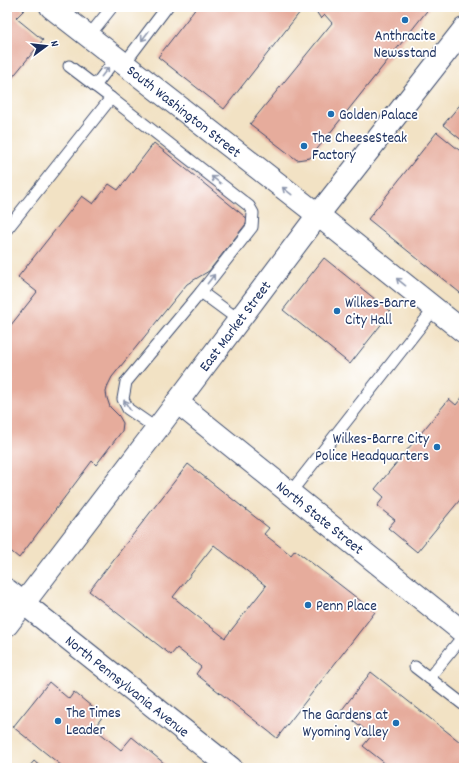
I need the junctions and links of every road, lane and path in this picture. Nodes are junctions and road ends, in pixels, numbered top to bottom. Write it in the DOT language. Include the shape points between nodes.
graph roads {
  1 [pos="112,7"];
  2 [pos="167,7"];
  3 [pos="59,9"];
  4 [pos="464,29"];
  5 [pos="88,37"];
  6 [pos="120,61"];
  7 [pos="69,66"];
  8 [pos="94,86"];
  9 [pos="111,98"];
  10 [pos="318,215"];
  11 [pos="7,229"];
  12 [pos="201,292"];
  13 [pos="434,309"];
  14 [pos="239,320"];
  15 [pos="464,332"];
  16 [pos="177,402"];
  17 [pos="156,429"];
  18 [pos="290,493"];
  19 [pos="7,590"];
  20 [pos="24,603"];
  21 [pos="7,625"];
  22 [pos="464,634"];
  23 [pos="414,667"];
  24 [pos="429,678"];
  25 [pos="464,705"];
  26 [pos="231,768"];
  1 -- 5 [label="lane"];
  2 -- 6 [label="lane, one-way"];
  3 -- 5 [label="main road, South Washington Street"];
  4 -- 10 [label="main road, East Market Street"];
  5 -- 6 [label="main road, South Washington Street"];
  8 -- 6 [label="lane, one-way"];
  10 -- 6 [label="main road, South Washington Street, one-way"];
  7 -- 8 [label="lane"];
  8 -- 9 [label="lane"];
  9 -- 11 [label="lane"];
  12 -- 9 [label="lane, one-way" via="252,227 253,213 249,206"];
  13 -- 10 [label="main road, South Washington Street, one-way"];
  10 -- 14 [label="main road, East Market Street"];
  12 -- 14 [label="lane"];
  17 -- 12 [label="lane, one-way" via="128,409 123,399 126,382"];
  13 -- 15 [label="main road, South Washington Street"];
  13 -- 18 [label="lane"];
  14 -- 16 [label="main road, East Market Street"];
  16 -- 17 [label="main road, East Market Street"];
  16 -- 18 [label="main road, North State Street"];
  17 -- 20 [label="main road, East Market Street"];
  18 -- 22 [label="main road, North State Street"];
  19 -- 20 [label="main road, North Pennsylvania Avenue"];
  20 -- 21 [label="main road, East Market Street"];
  20 -- 26 [label="main road, North Pennsylvania Avenue"];
  22 -- 24 [label="lane"];
  23 -- 24 [label="lane"];
  24 -- 25 [label="lane"];
}
